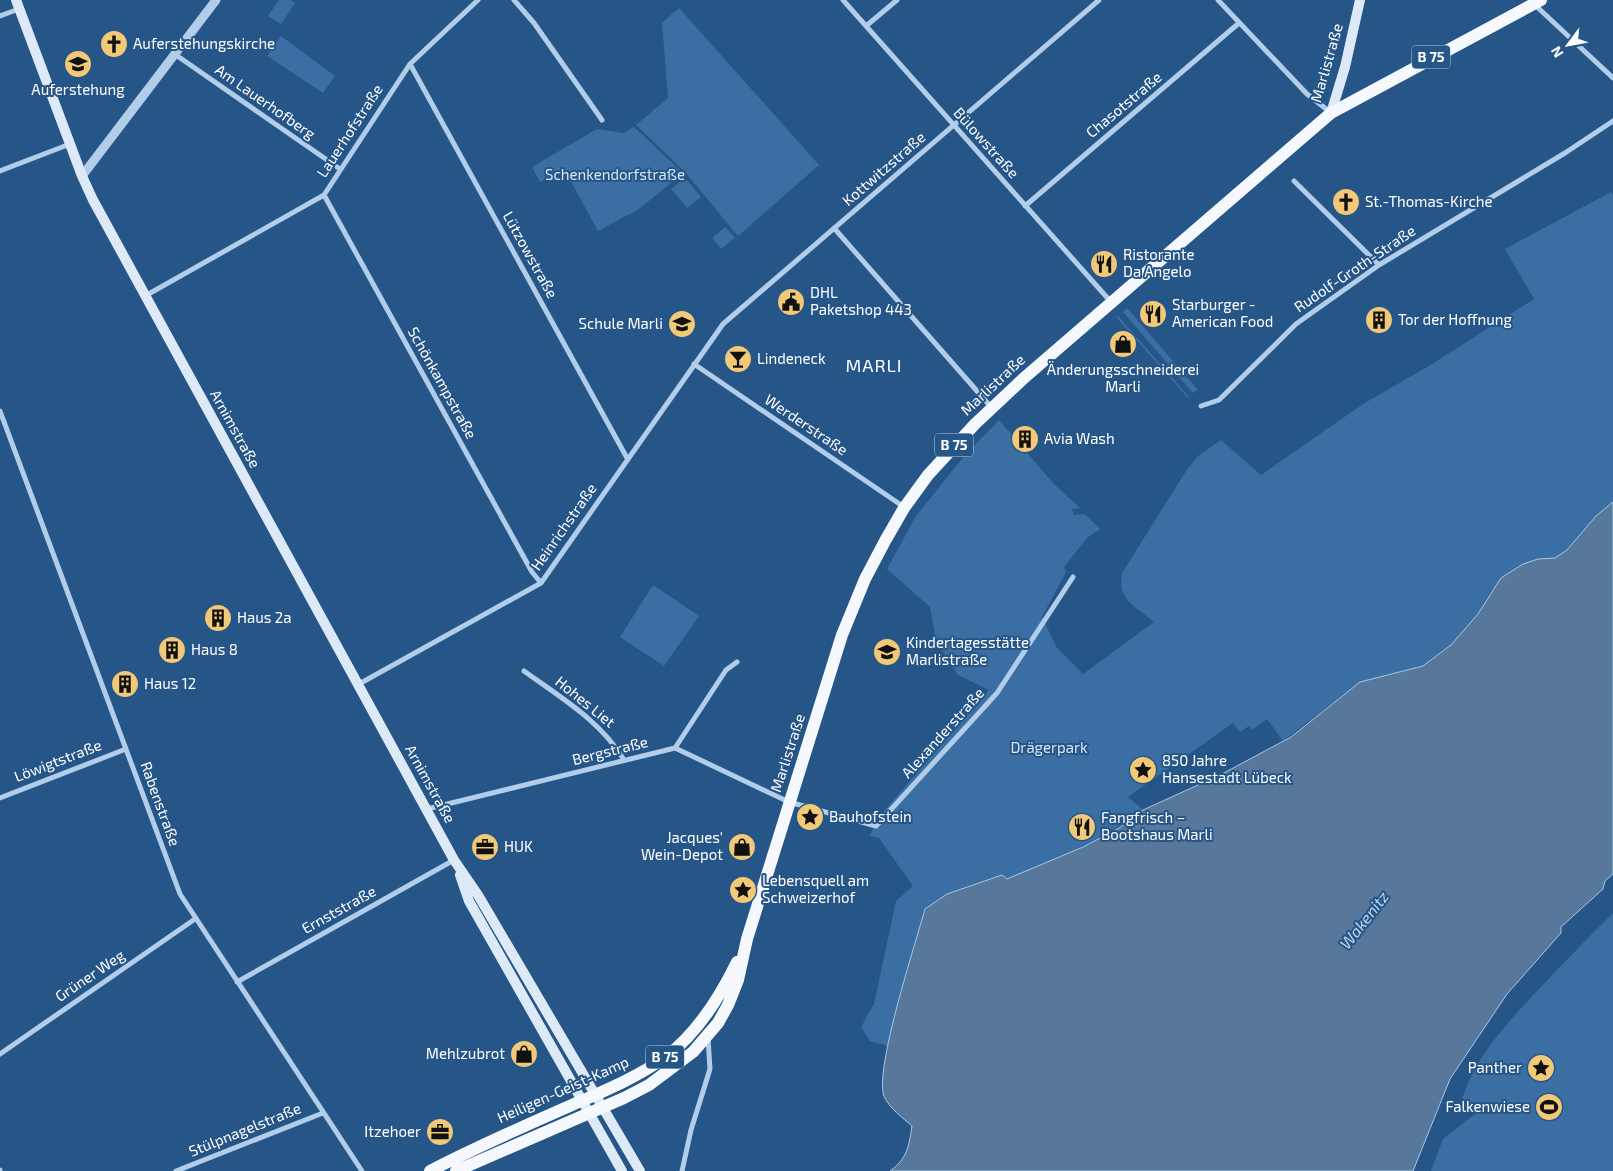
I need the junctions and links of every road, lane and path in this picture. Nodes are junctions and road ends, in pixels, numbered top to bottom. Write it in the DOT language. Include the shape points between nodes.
graph roads {
  1 [pos="216,0"];
  2 [pos="478,0"];
  3 [pos="514,0"];
  4 [pos="843,0"];
  5 [pos="897,0"];
  6 [pos="1098,0"];
  7 [pos="1218,0"];
  8 [pos="1360,0"];
  9 [pos="1534,1"];
  10 [pos="18,4"];
  11 [pos="0,16"];
  12 [pos="1239,23"];
  13 [pos="866,26"];
  14 [pos="176,55"];
  15 [pos="410,64"];
  16 [pos="1613,78"];
  17 [pos="1331,113"];
  18 [pos="602,120"];
  19 [pos="1613,121"];
  20 [pos="954,125"];
  21 [pos="70,144"];
  22 [pos="340,169"];
  23 [pos="0,171"];
  24 [pos="82,176"];
  25 [pos="1294,180"];
  26 [pos="324,195"];
  27 [pos="1025,206"];
  28 [pos="834,228"];
  29 [pos="1379,265"];
  30 [pos="145,296"];
  31 [pos="1111,302"];
  32 [pos="694,364"];
  33 [pos="1201,406"];
  34 [pos="992,407"];
  35 [pos="0,411"];
  36 [pos="627,458"];
  37 [pos="904,508"];
  38 [pos="1073,577"];
  39 [pos="541,583"];
  40 [pos="737,662"];
  41 [pos="524,671"];
  42 [pos="359,684"];
  43 [pos="675,748"];
  44 [pos="126,749"];
  45 [pos="624,760"];
  46 [pos="0,798"];
  47 [pos="789,802"];
  48 [pos="427,809"];
  49 [pos="454,860"];
  50 [pos="196,919"];
  51 [pos="237,982"];
  52 [pos="722,1002"];
  53 [pos="707,1036"];
  54 [pos="0,1054"];
  55 [pos="596,1094"];
  56 [pos="581,1101"];
  57 [pos="603,1107"];
  58 [pos="323,1113"];
  59 [pos="588,1113"];
  60 [pos="176,1171"];
  61 [pos="362,1171"];
  62 [pos="430,1171"];
  63 [pos="456,1171"];
  64 [pos="622,1171"];
  65 [pos="640,1171"];
  66 [pos="682,1171"];
  1 -- 14 [label="street"];
  2 -- 15 [label="street, Lauerhofstraße"];
  3 -- 18 [label="street"];
  4 -- 13 [label="street, Bülowstraße"];
  5 -- 13 [label="street"];
  6 -- 20 [label="street, Kottwitzstraße"];
  7 -- 12 [label="street"];
  8 -- 17 [label="main road, Marlistraße"];
  9 -- 16 [label="street"];
  9 -- 17 [label="main road, B 75"];
  10 -- 11 [label="street"];
  10 -- 21 [label="main road, Arnimstraße"];
  12 -- 17 [label="street" via="1312,98"];
  12 -- 27 [label="street, Chasotstraße"];
  13 -- 20 [label="street, Bülowstraße"];
  14 -- 22 [label="street, Am Lauerhofberg"];
  14 -- 24 [label="street"];
  15 -- 22 [label="street, Lauerhofstraße"];
  15 -- 36 [label="street, Lützowstraße"];
  17 -- 31 [label="main road, Marlistraße / B 75"];
  19 -- 29 [label="street, Rudolf-Groth-Straße"];
  20 -- 27 [label="street, Bülowstraße"];
  20 -- 28 [label="street, Kottwitzstraße"];
  21 -- 23 [label="street"];
  21 -- 24 [label="main road, Arnimstraße"];
  22 -- 26 [label="street, Lauerhofstraße"];
  24 -- 30 [label="main road, Arnimstraße"];
  25 -- 29 [label="street"];
  26 -- 30 [label="street, Lauerhofstraße"];
  26 -- 39 [label="street, Schönkampstraße"];
  27 -- 31 [label="street, Bülowstraße"];
  28 -- 32 [label="street, Kottwitzstraße" via="723,324"];
  28 -- 34 [label="street"];
  29 -- 33 [label="street, Rudolf-Groth-Straße" via="1296,324 1219,400"];
  30 -- 42 [label="main road, Arnimstraße"];
  31 -- 34 [label="main road, Marlistraße / B 75"];
  32 -- 36 [label="street, Heinrichstraße"];
  32 -- 37 [label="street, Werderstraße"];
  34 -- 37 [label="main road, Marlistraße / B 75" via="954,446"];
  35 -- 44 [label="street, Rabenstraße"];
  36 -- 39 [label="street, Heinrichstraße"];
  37 -- 47 [label="main road, Marlistraße / B 75" via="865,579 842,635"];
  38 -- 47 [label="street, Alexanderstraße" via="997,693 876,826"];
  39 -- 42 [label="street, Heinrichstraße"];
  40 -- 43 [label="street" via="726,670"];
  41 -- 45 [label="street, Hohes Liet" via="573,706 610,738"];
  42 -- 48 [label="main road, Arnimstraße"];
  43 -- 45 [label="street, Bergstraße"];
  43 -- 47 [label="street"];
  44 -- 46 [label="street, Löwigtstraße"];
  44 -- 50 [label="street, Rabenstraße" via="180,894"];
  45 -- 48 [label="street, Bergstraße"];
  47 -- 52 [label="main road, Marlistraße / B 75" via="747,939"];
  48 -- 49 [label="main road, Arnimstraße"];
  49 -- 51 [label="street, Ernststraße"];
  49 -- 55 [label="main road, Arnimstraße"];
  49 -- 56 [label="main road, Arnimstraße" via="469,901"];
  50 -- 51 [label="street, Rabenstraße"];
  50 -- 54 [label="street, Grüner Weg"];
  51 -- 58 [label="street, Rabenstraße"];
  52 -- 53 [label="main road, Heiligen-Geist-Kamp / B 75" via="718,1023"];
  52 -- 55 [label="main road, Heiligen-Geist-Kamp / B 75" via="667,1056"];
  53 -- 57 [label="main road, Heiligen-Geist-Kamp / B 75" via="656,1080"];
  53 -- 66 [label="street" via="710,1069"];
  55 -- 56 [label="main road, Heiligen-Geist-Kamp / B 75"];
  55 -- 57 [label="main road, Arnimstraße"];
  56 -- 59 [label="main road, Arnimstraße"];
  56 -- 62 [label="main road, Heiligen-Geist-Kamp / B 75" via="497,1137"];
  57 -- 59 [label="main road, Heiligen-Geist-Kamp / B 75"];
  57 -- 65 [label="main road, Arnimstraße"];
  58 -- 60 [label="street, Stülpnagelstraße"];
  58 -- 61 [label="street, Rabenstraße"];
  59 -- 63 [label="main road, Heiligen-Geist-Kamp / B 75"];
  59 -- 64 [label="main road, Arnimstraße"];
}
